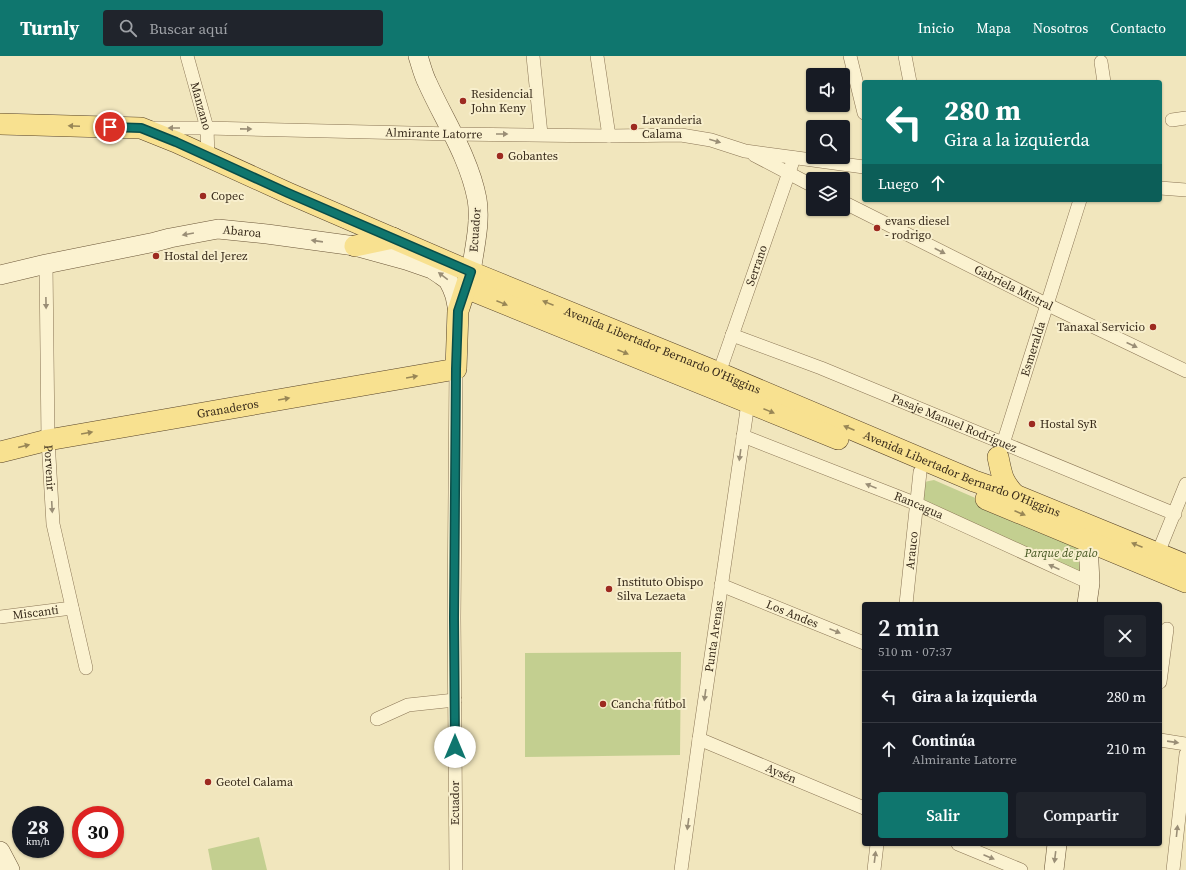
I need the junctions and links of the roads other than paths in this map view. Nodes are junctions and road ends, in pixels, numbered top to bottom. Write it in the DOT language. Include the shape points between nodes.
graph roads {
  1 [pos="187,56"];
  2 [pos="418,56"];
  3 [pos="533,56"];
  4 [pos="597,56"];
  5 [pos="850,56"];
  6 [pos="905,56"];
  7 [pos="1101,62"];
  8 [pos="910,80"];
  9 [pos="1104,80"];
  10 [pos="862,105"];
  11 [pos="1186,118"];
  12 [pos="1172,120"];
  13 [pos="0,124"];
  14 [pos="141,128"];
  15 [pos="207,128"];
  16 [pos="453,134"];
  17 [pos="541,134"];
  18 [pos="609,136"];
  19 [pos="746,151"];
  20 [pos="208,157"];
  21 [pos="794,158"];
  22 [pos="862,167"];
  23 [pos="789,174"];
  24 [pos="806,182"];
  25 [pos="1162,188"];
  26 [pos="1186,190"];
  27 [pos="1079,202"];
  28 [pos="850,206"];
  29 [pos="393,238"];
  30 [pos="355,246"];
  31 [pos="46,264"];
  32 [pos="0,275"];
  33 [pos="468,280"];
  34 [pos="1046,304"];
  35 [pos="458,311"];
  36 [pos="732,335"];
  37 [pos="456,369"];
  38 [pos="1186,371"];
  39 [pos="719,373"];
  40 [pos="748,403"];
  41 [pos="743,436"];
  42 [pos="48,440"];
  43 [pos="1001,450"];
  44 [pos="0,452"];
  45 [pos="920,472"];
  46 [pos="1186,484"];
  47 [pos="981,488"];
  48 [pos="1015,495"];
  49 [pos="917,504"];
  50 [pos="1175,514"];
  51 [pos="1088,542"];
  52 [pos="1158,553"];
  53 [pos="1186,565"];
  54 [pos="1186,582"];
  55 [pos="1090,583"];
  56 [pos="721,585"];
  57 [pos="906,602"];
  58 [pos="1087,602"];
  59 [pos="72,608"];
  60 [pos="0,617"];
  61 [pos="1167,629"];
  62 [pos="862,642"];
  63 [pos="1162,667"];
  64 [pos="86,668"];
  65 [pos="455,700"];
  66 [pos="377,719"];
  67 [pos="699,738"];
  68 [pos="1162,740"];
  69 [pos="1186,744"];
  70 [pos="1186,754"];
  71 [pos="862,807"];
  72 [pos="877,846"];
  73 [pos="963,846"];
  74 [pos="1057,846"];
  75 [pos="0,851"];
  76 [pos="10,870"];
  77 [pos="456,870"];
  78 [pos="681,870"];
  79 [pos="874,870"];
  80 [pos="1020,870"];
  81 [pos="1054,870"];
  82 [pos="1173,870"];
  1 -- 15 [label="street, Manzano"];
  2 -- 16 [label="street, Ecuador" via="426,81"];
  3 -- 17 [label="street"];
  4 -- 18 [label="street"];
  5 -- 10 [label="street"];
  6 -- 8 [label="street"];
  7 -- 9 [label="street"];
  11 -- 12 [label="street"];
  14 -- 13 [label="main road, Almirante Latorre, one-way"];
  15 -- 14 [label="street, Almirante Latorre, one-way"];
  14 -- 20 [label="main road, Avenida Libertador Bernardo O'Higgins"];
  15 -- 16 [label="street, Almirante Latorre, one-way"];
  15 -- 20 [label="street, Manzano"];
  16 -- 17 [label="street, Almirante Latorre, one-way"];
  16 -- 33 [label="street, Ecuador" via="477,200 477,233"];
  17 -- 18 [label="street, Almirante Latorre"];
  18 -- 19 [label="street, Almirante Latorre, one-way" via="694,136"];
  19 -- 21 [label="street, Almirante Latorre"];
  19 -- 23 [label="street"];
  20 -- 29 [label="main road, Avenida Libertador Bernardo O'Higgins"];
  21 -- 22 [label="street, Almirante Latorre"];
  21 -- 23 [label="street, Serrano"];
  23 -- 24 [label="street"];
  23 -- 36 [label="street, Serrano"];
  25 -- 26 [label="street"];
  27 -- 34 [label="street, Esmeralda"];
  28 -- 34 [label="street, Gabriela Mistral, one-way"];
  29 -- 30 [label="main road"];
  29 -- 33 [label="main road, Avenida Libertador Bernardo O'Higgins"];
  30 -- 31 [label="street, Abaroa, one-way" via="218,229"];
  35 -- 30 [label="street, Abaroa, one-way" via="448,280 432,269"];
  31 -- 32 [label="street, Abaroa"];
  31 -- 42 [label="street, Porvenir, one-way"];
  33 -- 35 [label="main road, Ecuador"];
  39 -- 33 [label="main road, Avenida Libertador Bernardo O'Higgins, one-way"];
  33 -- 40 [label="main road, Avenida Libertador Bernardo O'Higgins, one-way"];
  34 -- 38 [label="street, Gabriela Mistral, one-way"];
  34 -- 43 [label="street, Esmeralda"];
  35 -- 37 [label="main road, Ecuador"];
  36 -- 39 [label="street, Serrano"];
  36 -- 43 [label="street, Pasaje Manuel Rodríguez" via="821,368"];
  42 -- 37 [label="main road, Granaderos, one-way"];
  37 -- 65 [label="street, Ecuador"];
  47 -- 39 [label="main road, Avenida Libertador Bernardo O'Higgins, one-way"];
  40 -- 41 [label="street, Punta Arenas"];
  40 -- 45 [label="main road, Avenida Libertador Bernardo O'Higgins, one-way"];
  49 -- 41 [label="street, Rancagua, one-way"];
  41 -- 56 [label="street, Punta Arenas, one-way"];
  44 -- 42 [label="main road, Granaderos, one-way"];
  42 -- 59 [label="street, Porvenir, one-way" via="53,524"];
  43 -- 47 [label="main road" via="982,475"];
  43 -- 48 [label="main road" via="1002,475 1006,486"];
  43 -- 50 [label="street, Pasaje Manuel Rodríguez"];
  45 -- 47 [label="main road, Avenida Libertador Bernardo O'Higgins"];
  45 -- 49 [label="street, Arauco"];
  46 -- 50 [label="street"];
  47 -- 48 [label="main road, Avenida Libertador Bernardo O'Higgins"];
  47 -- 51 [label="main road, Avenida Libertador Bernardo O'Higgins, one-way"];
  52 -- 48 [label="main road, Avenida Libertador Bernardo O'Higgins, one-way"];
  55 -- 49 [label="street, Rancagua, one-way"];
  49 -- 57 [label="street, Arauco"];
  50 -- 52 [label="street"];
  51 -- 54 [label="main road, Avenida Libertador Bernardo O'Higgins"];
  51 -- 55 [label="street"];
  52 -- 53 [label="main road, Avenida Libertador Bernardo O'Higgins"];
  55 -- 58 [label="street"];
  56 -- 62 [label="street, Los Andes, one-way"];
  56 -- 67 [label="street, Punta Arenas, one-way"];
  59 -- 60 [label="street, Miscanti"];
  59 -- 64 [label="street, Porvenir"];
  61 -- 63 [label="street"];
  65 -- 66 [label="street" via="408,705"];
  65 -- 77 [label="street, Ecuador"];
  67 -- 71 [label="street, Aysén"];
  67 -- 78 [label="street, Punta Arenas, one-way"];
  68 -- 69 [label="street, one-way"];
  82 -- 70 [label="street, one-way"];
  79 -- 72 [label="street, one-way"];
  73 -- 80 [label="street, one-way"];
  74 -- 81 [label="street, one-way"];
  75 -- 76 [label="street"];
}
